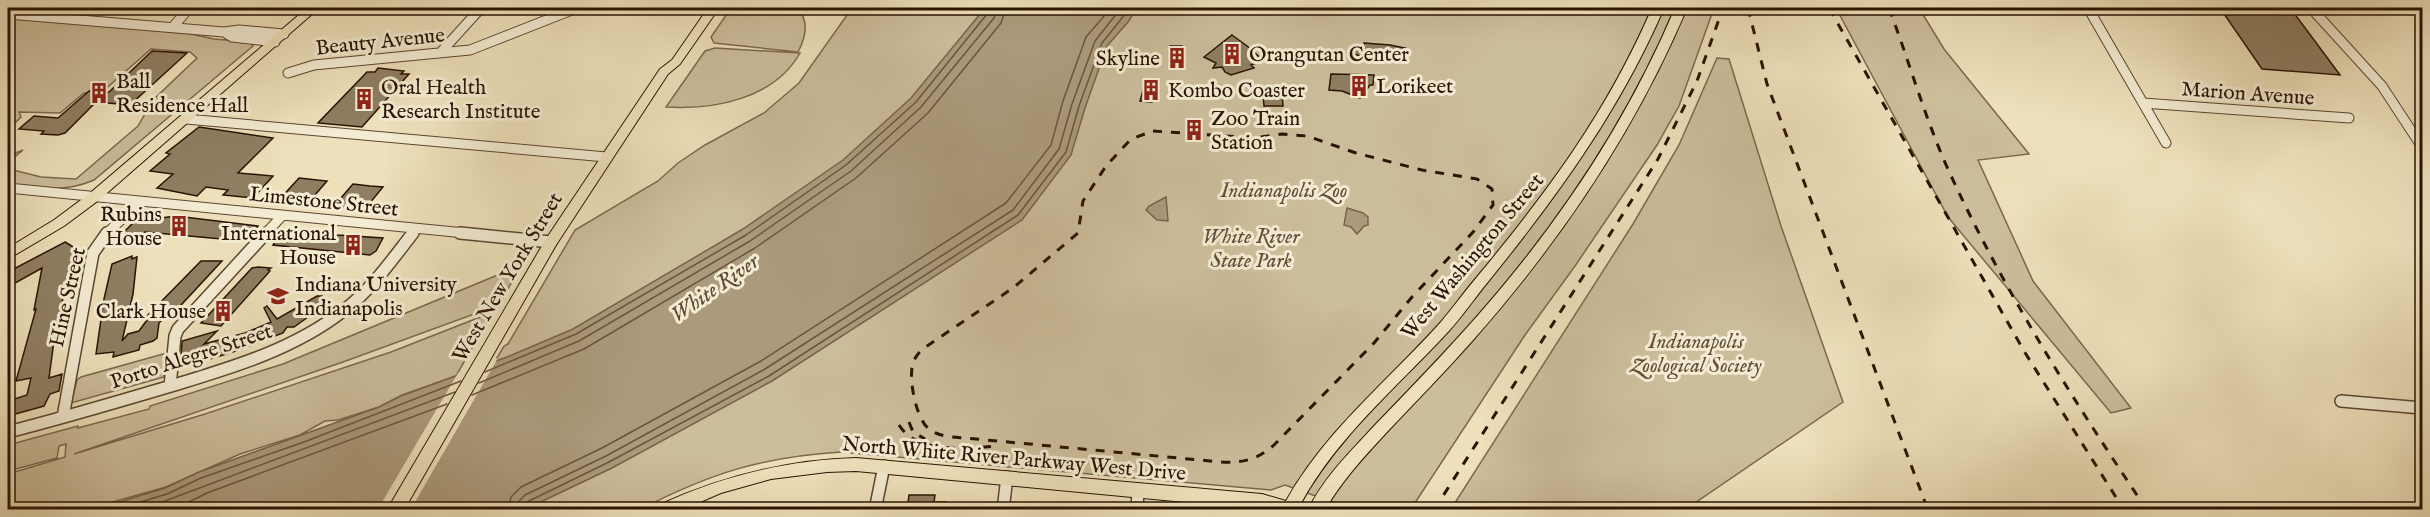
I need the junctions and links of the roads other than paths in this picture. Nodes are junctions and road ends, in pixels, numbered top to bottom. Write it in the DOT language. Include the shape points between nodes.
graph roads {
  1 [pos="189,8"];
  2 [pos="301,8"];
  3 [pos="313,8"];
  4 [pos="481,8"];
  5 [pos="577,8"];
  6 [pos="704,8"];
  7 [pos="713,8"];
  8 [pos="1658,8"];
  9 [pos="1681,8"];
  10 [pos="2088,8"];
  11 [pos="2310,8"];
  12 [pos="8,14"];
  13 [pos="173,27"];
  14 [pos="274,37"];
  15 [pos="441,52"];
  16 [pos="664,72"];
  17 [pos="288,73"];
  18 [pos="2143,103"];
  19 [pos="2349,118"];
  20 [pos="186,119"];
  21 [pos="2166,143"];
  22 [pos="2422,147"];
  23 [pos="606,157"];
  24 [pos="8,188"];
  25 [pos="87,196"];
  26 [pos="140,202"];
  27 [pos="282,216"];
  28 [pos="415,230"];
  29 [pos="551,242"];
  30 [pos="8,244"];
  31 [pos="8,254"];
  32 [pos="170,386"];
  33 [pos="2341,400"];
  34 [pos="2422,408"];
  35 [pos="63,417"];
  36 [pos="8,432"];
  37 [pos="884,466"];
  38 [pos="1007,477"];
  39 [pos="1138,489"];
  40 [pos="1291,509"];
  41 [pos="395,510"];
  42 [pos="665,510"];
  43 [pos="875,510"];
  44 [pos="1003,510"];
  45 [pos="1137,510"];
  46 [pos="1316,510"];
  1 -- 13 [label="street"];
  2 -- 14 [label="main road"];
  3 -- 14 [label="main road"];
  4 -- 15 [label="street"];
  5 -- 15 [label="street, Beauty Avenue" via="470,50"];
  6 -- 16 [label="main road, West New York Street" via="667,61"];
  7 -- 16 [label="main road, West New York Street" via="676,62"];
  8 -- 40 [label="main road, West Washington Street" via="1617,93 1544,204 1446,325 1313,467"];
  9 -- 46 [label="main road" via="1639,100 1575,202 1494,305 1341,470"];
  10 -- 18 [label="street"];
  11 -- 22 [label="street" via="2382,86"];
  12 -- 13 [label="street"];
  13 -- 14 [label="street" via="224,32 232,37"];
  14 -- 20 [label="main road"];
  14 -- 25 [label="main road"];
  15 -- 17 [label="street, Beauty Avenue" via="314,65"];
  16 -- 23 [label="main road, West New York Street"];
  18 -- 19 [label="street, Marion Avenue"];
  18 -- 21 [label="street"];
  20 -- 23 [label="street"];
  20 -- 25 [label="main road"];
  23 -- 29 [label="main road, West New York Street"];
  24 -- 25 [label="street, Limestone Street"];
  25 -- 26 [label="street, Limestone Street"];
  25 -- 30 [label="main road"];
  25 -- 31 [label="main road" via="59,223"];
  26 -- 27 [label="street, Limestone Street"];
  26 -- 35 [label="street, Hine Street" via="108,232 93,253"];
  27 -- 28 [label="street, Limestone Street"];
  27 -- 32 [label="street" via="178,329"];
  28 -- 29 [label="street, Limestone Street"];
  28 -- 32 [label="street, Porto Alegre Street" via="365,292 323,326 267,354"];
  29 -- 41 [label="main road, West New York Street"];
  32 -- 35 [label="street, Porto Alegre Street"];
  33 -- 34 [label="street"];
  35 -- 36 [label="street, Porto Alegre Street"];
  37 -- 38 [label="main road, North White River Parkway West Drive"];
  37 -- 42 [label="main road, North White River Parkway West Drive" via="822,464 774,471 727,483"];
  37 -- 43 [label="street"];
  38 -- 39 [label="main road, North White River Parkway West Drive"];
  38 -- 44 [label="street"];
  39 -- 40 [label="main road, North White River Parkway West Drive" via="1262,501"];
  39 -- 45 [label="street"];
}
